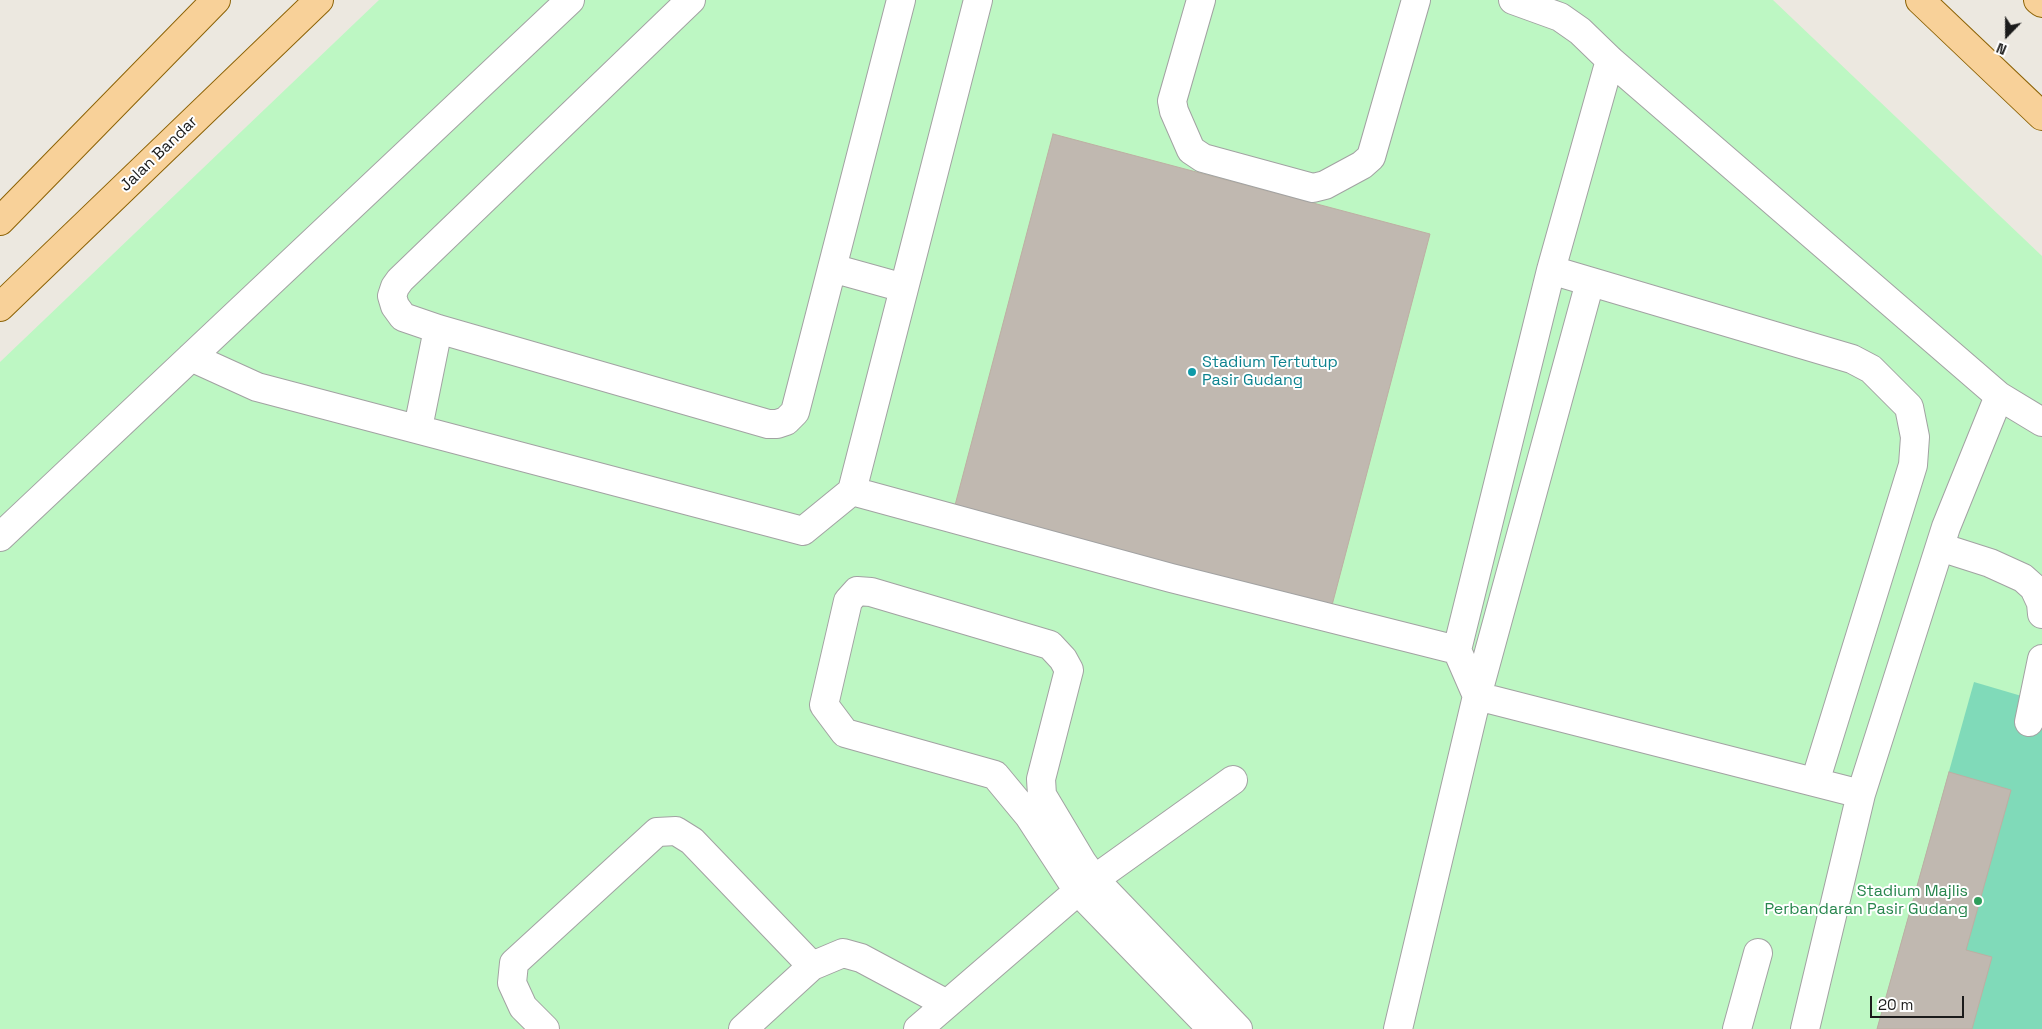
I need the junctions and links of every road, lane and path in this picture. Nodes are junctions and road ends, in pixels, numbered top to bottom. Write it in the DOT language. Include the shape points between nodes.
graph roads {
  1 [pos="216,0"];
  2 [pos="319,0"];
  3 [pos="570,0"];
  4 [pos="691,0"];
  5 [pos="901,0"];
  6 [pos="978,0"];
  7 [pos="1201,0"];
  8 [pos="1416,0"];
  9 [pos="1513,0"];
  10 [pos="1920,0"];
  11 [pos="2038,0"];
  12 [pos="2042,3"];
  13 [pos="1610,60"];
  14 [pos="2042,116"];
  15 [pos="5,215"];
  16 [pos="58,251"];
  17 [pos="832,268"];
  18 [pos="1551,270"];
  19 [pos="1590,282"];
  20 [pos="0,283"];
  21 [pos="904,288"];
  22 [pos="0,307"];
  23 [pos="438,329"];
  24 [pos="191,357"];
  25 [pos="1999,396"];
  26 [pos="2042,422"];
  27 [pos="418,428"];
  28 [pos="852,490"];
  29 [pos="0,537"];
  30 [pos="1940,547"];
  31 [pos="2042,614"];
  32 [pos="1457,650"];
  33 [pos="2042,659"];
  34 [pos="1477,696"];
  35 [pos="2029,722"];
  36 [pos="1233,780"];
  37 [pos="1815,782"];
  38 [pos="1861,794"];
  39 [pos="1087,886"];
  40 [pos="1758,953"];
  41 [pos="812,966"];
  42 [pos="946,1004"];
  43 [pos="545,1029"];
  44 [pos="743,1029"];
  45 [pos="918,1029"];
  46 [pos="1212,1029"];
  47 [pos="1238,1029"];
  48 [pos="1398,1029"];
  49 [pos="1737,1029"];
  50 [pos="1805,1029"];
  1 -- 15 [label="main road"];
  2 -- 16 [label="main road, Jalan Bandar"];
  3 -- 24 [label="street"];
  4 -- 23 [label="street" via="400,280 392,296 398,312 409,320"];
  5 -- 17 [label="street"];
  6 -- 21 [label="street"];
  7 -- 8 [label="street" via="1172,101 1191,150 1203,158 1320,188 1371,157"];
  9 -- 13 [label="street" via="1571,23"];
  10 -- 14 [label="main road"];
  11 -- 12 [label="main road"];
  13 -- 18 [label="street"];
  13 -- 25 [label="street"];
  16 -- 20 [label="main road"];
  16 -- 22 [label="main road, Jalan Bandar"];
  17 -- 21 [label="street"];
  17 -- 23 [label="street" via="795,412 786,422 777,424"];
  18 -- 19 [label="street"];
  18 -- 32 [label="street"];
  19 -- 34 [label="street"];
  19 -- 37 [label="street" via="1852,359 1871,369 1908,407 1915,437 1913,465"];
  21 -- 28 [label="street"];
  23 -- 27 [label="street"];
  24 -- 27 [label="street" via="257,387"];
  24 -- 29 [label="street"];
  25 -- 26 [label="street"];
  25 -- 30 [label="street"];
  27 -- 28 [label="street" via="803,531"];
  28 -- 32 [label="street" via="1171,578"];
  30 -- 31 [label="street" via="1990,563 2022,578 2034,588"];
  30 -- 38 [label="street"];
  32 -- 34 [label="street"];
  33 -- 35 [label="street"];
  34 -- 37 [label="street"];
  34 -- 48 [label="street"];
  36 -- 39 [label="street"];
  37 -- 38 [label="street"];
  38 -- 50 [label="street"];
  39 -- 39 [label="street" via="995,775 845,733 824,705 848,601 857,591 871,592 1050,645 1063,659 1069,670 1041,779 1042,795 1082,862"];
  39 -- 42 [label="street"];
  39 -- 46 [label="street"];
  39 -- 47 [label="street"];
  40 -- 49 [label="street"];
  41 -- 42 [label="street" via="843,953 852,955"];
  41 -- 43 [label="street" via="692,840 676,831 657,832 514,963 512,983 523,1006"];
  41 -- 44 [label="street"];
  42 -- 45 [label="street"];
}
